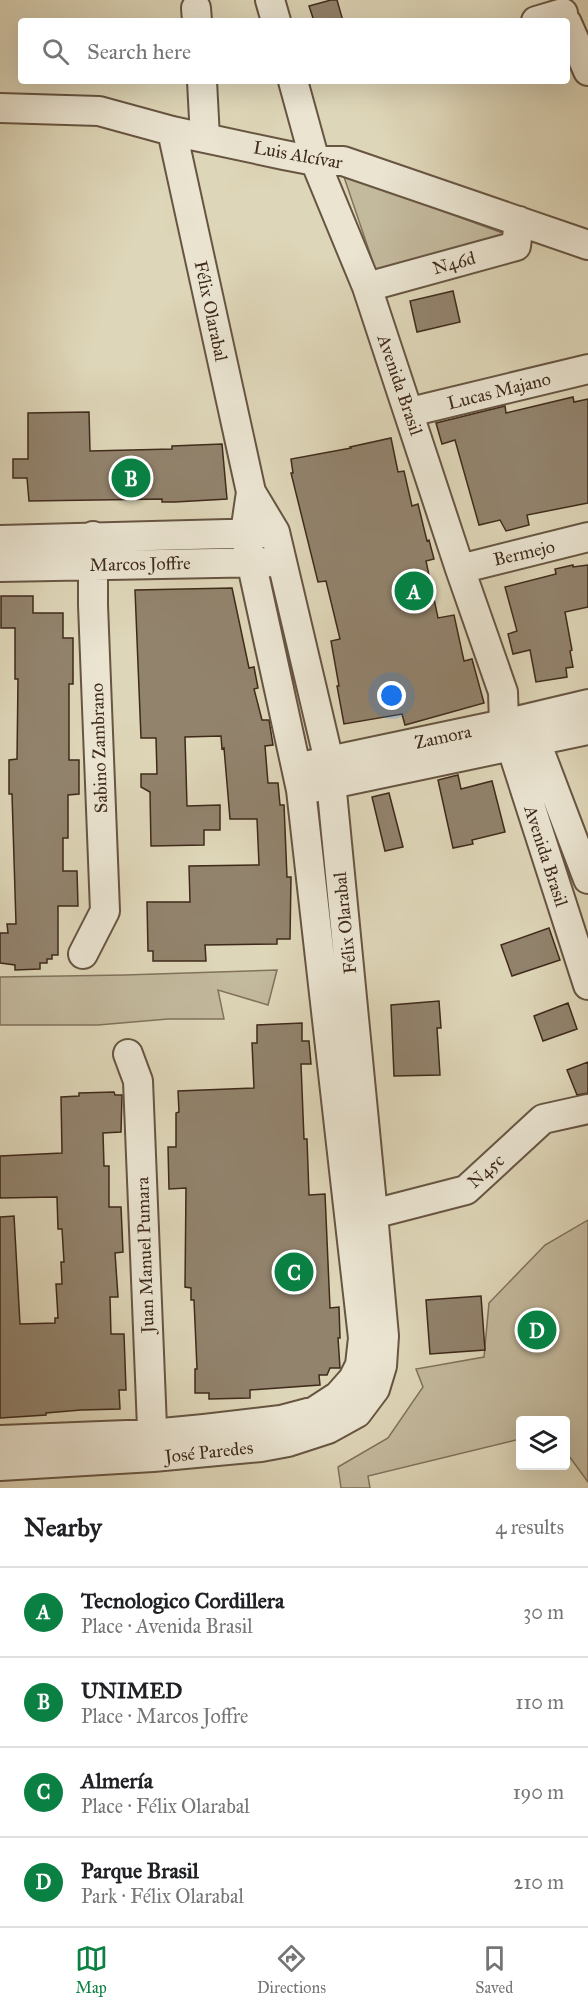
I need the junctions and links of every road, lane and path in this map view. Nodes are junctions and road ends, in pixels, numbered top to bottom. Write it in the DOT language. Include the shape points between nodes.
graph roads {
  1 [pos="270,0"];
  2 [pos="275,18"];
  3 [pos="570,38"];
  4 [pos="588,71"];
  5 [pos="202,84"];
  6 [pos="298,84"];
  7 [pos="0,108"];
  8 [pos="172,131"];
  9 [pos="205,138"];
  10 [pos="315,161"];
  11 [pos="519,221"];
  12 [pos="588,245"];
  13 [pos="367,287"];
  14 [pos="588,369"];
  15 [pos="410,412"];
  16 [pos="251,492"];
  17 [pos="275,532"];
  18 [pos="246,533"];
  19 [pos="93,537"];
  20 [pos="588,537"];
  21 [pos="0,540"];
  22 [pos="252,562"];
  23 [pos="281,562"];
  24 [pos="93,565"];
  25 [pos="0,567"];
  26 [pos="460,569"];
  27 [pos="588,704"];
  28 [pos="588,730"];
  29 [pos="520,733"];
  30 [pos="330,772"];
  31 [pos="299,779"];
  32 [pos="588,879"];
  33 [pos="83,954"];
  34 [pos="588,985"];
  35 [pos="128,1054"];
  36 [pos="588,1109"];
  37 [pos="374,1214"];
  38 [pos="371,1365"];
  39 [pos="0,1440"];
  40 [pos="152,1445"];
  41 [pos="0,1466"];
  1 -- 2 [label="street"];
  3 -- 4 [label="street"];
  5 -- 9 [label="street"];
  6 -- 10 [label="street, Avenida Brasil"];
  7 -- 8 [label="street, Luis Alcívar" via="90,109"];
  8 -- 9 [label="street, Luis Alcívar"];
  8 -- 16 [label="street, Félix Olarabal"];
  9 -- 10 [label="street, Luis Alcívar"];
  10 -- 11 [label="street, Luis Alcívar" via="342,161"];
  10 -- 13 [label="street, Avenida Brasil"];
  11 -- 12 [label="street, Luis Alcívar"];
  11 -- 13 [label="street, N46d" via="516,246"];
  13 -- 15 [label="street, Avenida Brasil"];
  14 -- 15 [label="street, Lucas Majano"];
  15 -- 26 [label="street, Avenida Brasil"];
  16 -- 17 [label="street, Félix Olarabal"];
  16 -- 18 [label="street, Félix Olarabal"];
  17 -- 18 [label="street, Marcos Joffre"];
  17 -- 23 [label="street, Félix Olarabal"];
  18 -- 19 [label="street, Marcos Joffre"];
  18 -- 22 [label="street, Félix Olarabal"];
  19 -- 21 [label="street, Marcos Joffre"];
  19 -- 24 [label="street, Sabino Zambrano"];
  20 -- 26 [label="street, Bermejo"];
  22 -- 23 [label="street, Marcos Joffre"];
  22 -- 24 [label="street, Marcos Joffre"];
  22 -- 31 [label="street, Félix Olarabal"];
  23 -- 30 [label="street, Félix Olarabal"];
  24 -- 25 [label="street, Marcos Joffre"];
  24 -- 33 [label="street, Sabino Zambrano" via="105,911"];
  26 -- 29 [label="street, Avenida Brasil"];
  27 -- 29 [label="street, Zamora"];
  28 -- 29 [label="street, Zamora"];
  29 -- 30 [label="street, Zamora"];
  29 -- 32 [label="street, Avenida Brasil"];
  29 -- 34 [label="street, Avenida Brasil"];
  30 -- 31 [label="street, Zamora"];
  30 -- 37 [label="street, Félix Olarabal"];
  31 -- 38 [label="street, Félix Olarabal" via="363,1338"];
  35 -- 40 [label="street, Juan Manuel Pumara" via="138,1081"];
  36 -- 37 [label="street, N45c" via="543,1119 466,1190"];
  37 -- 38 [label="street, Félix Olarabal" via="384,1336"];
  38 -- 40 [label="street, José Paredes" via="375,1389 357,1413 328,1429 261,1447"];
  39 -- 40 [label="street, José Paredes"];
  40 -- 41 [label="street, José Paredes"];
}
